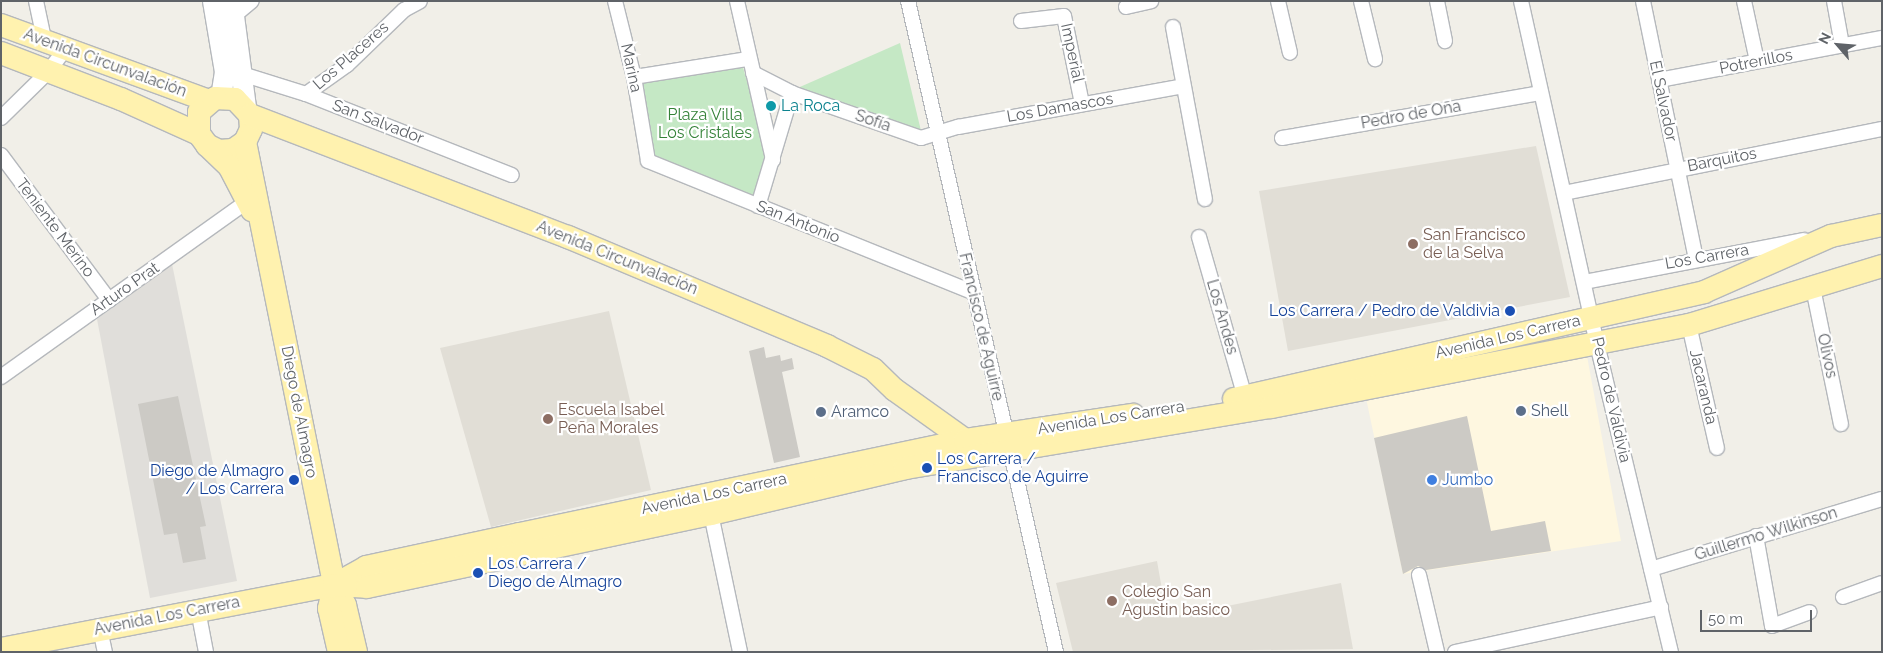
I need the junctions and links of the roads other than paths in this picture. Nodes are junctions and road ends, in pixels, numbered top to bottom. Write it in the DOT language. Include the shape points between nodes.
graph roads {
  1 [pos="36,1"];
  2 [pos="213,1"];
  3 [pos="252,1"];
  4 [pos="420,1"];
  5 [pos="615,1"];
  6 [pos="737,1"];
  7 [pos="908,1"];
  8 [pos="1151,1"];
  9 [pos="1278,1"];
  10 [pos="1361,1"];
  11 [pos="1437,1"];
  12 [pos="1521,1"];
  13 [pos="1643,1"];
  14 [pos="1744,1"];
  15 [pos="1834,1"];
  16 [pos="1126,7"];
  17 [pos="233,9"];
  18 [pos="1021,21"];
  19 [pos="1,25"];
  20 [pos="1173,27"];
  21 [pos="1882,38"];
  22 [pos="44,40"];
  23 [pos="1445,41"];
  24 [pos="1842,45"];
  25 [pos="66,48"];
  26 [pos="1,53"];
  27 [pos="1290,53"];
  28 [pos="748,59"];
  29 [pos="1375,59"];
  30 [pos="1756,61"];
  31 [pos="48,72"];
  32 [pos="753,73"];
  33 [pos="242,74"];
  34 [pos="634,77"];
  35 [pos="1659,80"];
  36 [pos="1183,86"];
  37 [pos="792,93"];
  38 [pos="1541,93"];
  39 [pos="306,94"];
  40 [pos="215,99"];
  41 [pos="1082,104"];
  42 [pos="248,111"];
  43 [pos="1,118"];
  44 [pos="1882,129"];
  45 [pos="939,135"];
  46 [pos="643,136"];
  47 [pos="1282,138"];
  48 [pos="203,140"];
  49 [pos="245,142"];
  50 [pos="1,156"];
  51 [pos="773,160"];
  52 [pos="1677,169"];
  53 [pos="512,175"];
  54 [pos="1564,194"];
  55 [pos="1205,199"];
  56 [pos="248,201"];
  57 [pos="758,206"];
  58 [pos="1882,224"];
  59 [pos="1831,236"];
  60 [pos="1199,237"];
  61 [pos="265,240"];
  62 [pos="1696,258"];
  63 [pos="1882,266"];
  64 [pos="1584,282"];
  65 [pos="1813,288"];
  66 [pos="973,292"];
  67 [pos="110,300"];
  68 [pos="1592,318"];
  69 [pos="1689,326"];
  70 [pos="1597,344"];
  71 [pos="1,377"];
  72 [pos="1245,397"];
  73 [pos="1841,424"];
  74 [pos="965,440"];
  75 [pos="1008,442"];
  76 [pos="1717,448"];
  77 [pos="1882,499"];
  78 [pos="711,514"];
  79 [pos="1756,536"];
  80 [pos="1651,568"];
  81 [pos="1419,575"];
  82 [pos="1882,583"];
  83 [pos="334,585"];
  84 [pos="1843,597"];
  85 [pos="1660,607"];
  86 [pos="198,610"];
  87 [pos="1810,612"];
  88 [pos="100,629"];
  89 [pos="1,649"];
  90 [pos="105,652"];
  91 [pos="206,652"];
  92 [pos="339,652"];
  93 [pos="356,652"];
  94 [pos="740,652"];
  95 [pos="1056,652"];
  96 [pos="1437,652"];
  97 [pos="1455,652"];
  98 [pos="1671,652"];
  1 -- 22 [label="street"];
  2 -- 40 [label="main road" via="224,72"];
  3 -- 17 [label="street"];
  4 -- 39 [label="street, Los Placeres" via="404,10 347,64"];
  5 -- 34 [label="street, Marina"];
  6 -- 28 [label="street"];
  7 -- 45 [label="street, Francisco de Aguirre"];
  8 -- 16 [label="street"];
  9 -- 27 [label="street"];
  10 -- 29 [label="street"];
  11 -- 23 [label="street"];
  12 -- 38 [label="street, Pedro de Valdivia"];
  13 -- 35 [label="street, El Salvador"];
  14 -- 30 [label="street"];
  15 -- 24 [label="street"];
  17 -- 33 [label="main road"];
  18 -- 41 [label="street, Imperial" via="1064,16"];
  19 -- 22 [label="main road, Avenida Circunvalación"];
  20 -- 36 [label="street"];
  21 -- 24 [label="street, Potrerillos"];
  22 -- 25 [label="main road, Avenida Circunvalación"];
  24 -- 30 [label="street, Potrerillos"];
  25 -- 31 [label="street"];
  25 -- 40 [label="main road, Avenida Circunvalación"];
  26 -- 31 [label="main road, Avenida Circunvalación"];
  28 -- 32 [label="street"];
  28 -- 34 [label="street"];
  30 -- 35 [label="street, Potrerillos"];
  31 -- 43 [label="street"];
  31 -- 48 [label="main road, Avenida Circunvalación" via="121,99"];
  32 -- 37 [label="street, Sofía"];
  32 -- 51 [label="street"];
  33 -- 39 [label="street, San Salvador"];
  33 -- 42 [label="main road"];
  34 -- 46 [label="street, Marina"];
  35 -- 52 [label="street, El Salvador"];
  36 -- 41 [label="street, Los Damascos"];
  36 -- 55 [label="street"];
  37 -- 45 [label="street, Sofía" via="921,138"];
  37 -- 51 [label="street"];
  38 -- 47 [label="street, Pedro de Oña"];
  38 -- 54 [label="street, Pedro de Valdivia"];
  39 -- 53 [label="street, San Salvador"];
  40 -- 42 [label="main road, Avenida Circunvalación" via="235,99"];
  40 -- 48 [label="main road, Avenida Circunvalación" via="200,112"];
  41 -- 45 [label="street, Los Damascos" via="958,127"];
  42 -- 49 [label="main road" via="251,129"];
  42 -- 74 [label="main road, Avenida Circunvalación" via="568,237 827,346 873,369 895,390"];
  44 -- 52 [label="street, Barquitos"];
  45 -- 66 [label="street, Francisco de Aguirre"];
  46 -- 57 [label="street, San Antonio" via="648,161"];
  48 -- 49 [label="main road, Avenida Circunvalación" via="227,152"];
  48 -- 56 [label="main road, Diego de Almagro" via="229,166"];
  49 -- 61 [label="main road, Diego de Almagro"];
  50 -- 67 [label="street, Teniente Merino"];
  51 -- 57 [label="street"];
  52 -- 54 [label="street, Barquitos"];
  52 -- 62 [label="street, El Salvador"];
  54 -- 64 [label="street, Pedro de Valdivia"];
  56 -- 61 [label="main road, Diego de Almagro"];
  56 -- 67 [label="street, Arturo Prat"];
  57 -- 66 [label="street, San Antonio"];
  58 -- 59 [label="main road, Avenida Los Carrera"];
  59 -- 62 [label="street, Los Carrera"];
  59 -- 68 [label="main road, Avenida Los Carrera" via="1704,292"];
  60 -- 72 [label="street, Los Andes"];
  61 -- 83 [label="main road, Diego de Almagro"];
  62 -- 64 [label="street, Los Carrera"];
  63 -- 65 [label="main road, Avenida Los Carrera"];
  64 -- 68 [label="street, Pedro de Valdivia"];
  65 -- 69 [label="main road, Avenida Los Carrera"];
  65 -- 73 [label="street, Olivos"];
  66 -- 75 [label="street, Francisco de Aguirre"];
  67 -- 71 [label="street, Arturo Prat"];
  68 -- 70 [label="street, Pedro de Valdivia"];
  68 -- 72 [label="main road, Avenida Los Carrera"];
  69 -- 70 [label="main road, Avenida Los Carrera"];
  69 -- 76 [label="street, Jacaranda"];
  70 -- 75 [label="main road, Avenida Los Carrera" via="1271,408"];
  70 -- 80 [label="street, Pedro de Valdivia"];
  72 -- 75 [label="main road, Avenida Los Carrera"];
  74 -- 75 [label="main road, Avenida Los Carrera"];
  74 -- 83 [label="main road, Avenida Los Carrera" via="366,568"];
  75 -- 78 [label="main road, Avenida Los Carrera"];
  75 -- 95 [label="street, Francisco de Aguirre"];
  77 -- 79 [label="street, Guillermo Wilkinson"];
  78 -- 83 [label="main road, Avenida Los Carrera" via="367,588"];
  78 -- 94 [label="street"];
  79 -- 80 [label="street, Guillermo Wilkinson"];
  79 -- 87 [label="street" via="1772,626"];
  80 -- 85 [label="street, Pedro de Valdivia"];
  81 -- 96 [label="street"];
  82 -- 84 [label="street"];
  83 -- 86 [label="main road, Avenida Los Carrera"];
  83 -- 92 [label="main road, Diego de Almagro" via="329,608"];
  83 -- 93 [label="main road, Diego de Almagro" via="345,605"];
  85 -- 97 [label="street"];
  85 -- 98 [label="street, Pedro de Valdivia"];
  86 -- 88 [label="main road, Avenida Los Carrera"];
  86 -- 91 [label="street"];
  88 -- 89 [label="main road, Avenida Los Carrera"];
  88 -- 90 [label="street"];
}
